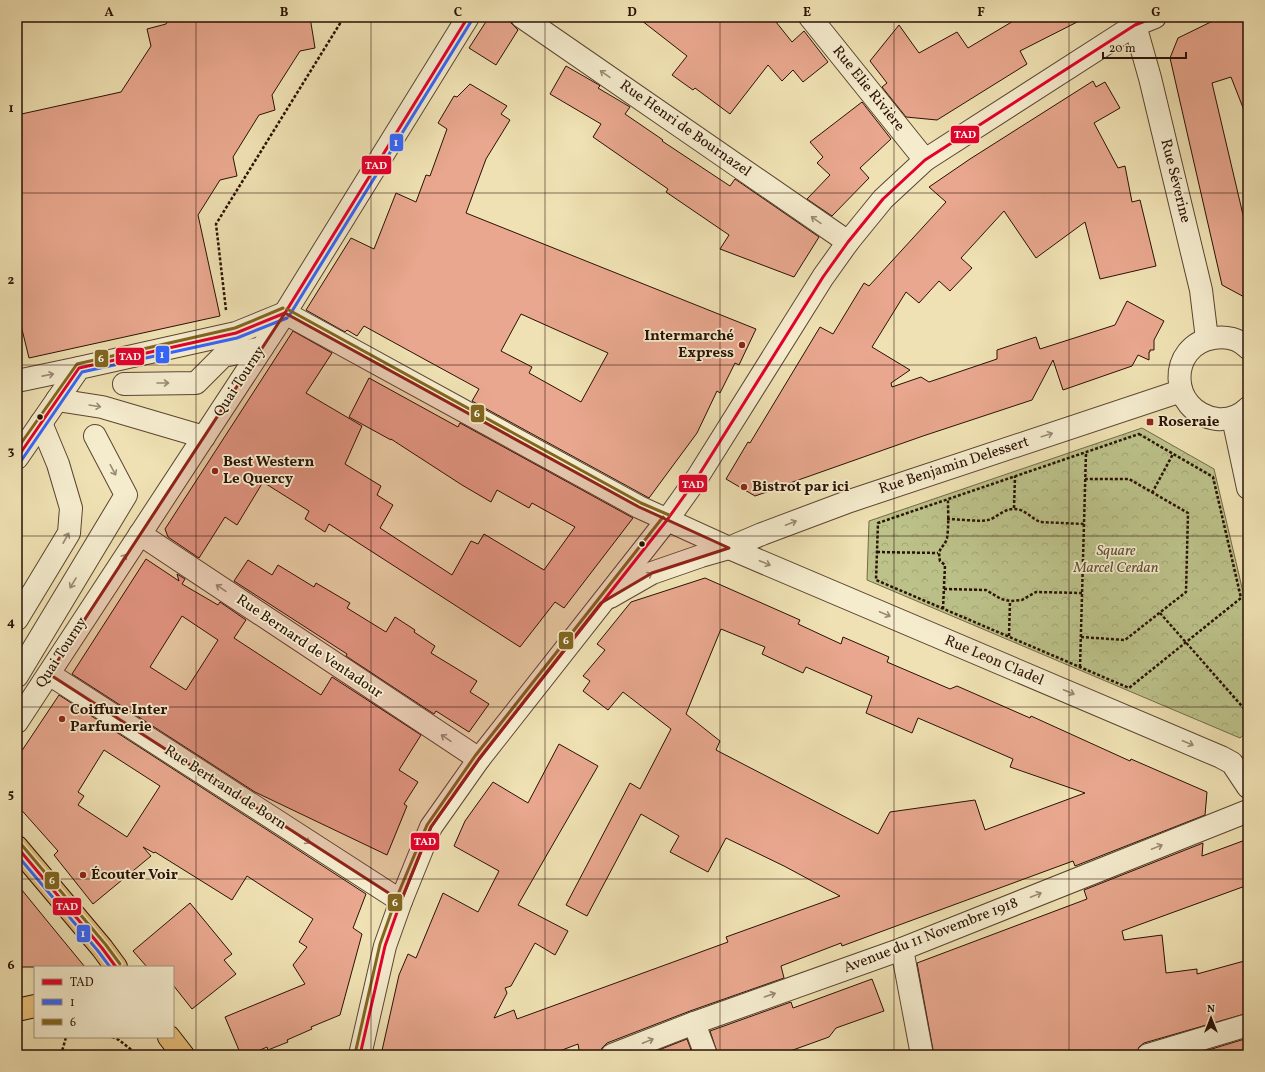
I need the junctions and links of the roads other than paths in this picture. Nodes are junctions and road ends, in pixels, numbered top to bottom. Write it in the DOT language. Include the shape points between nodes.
graph roads {
  1 [pos="468,17"];
  2 [pos="522,17"];
  3 [pos="810,17"];
  4 [pos="1155,17"];
  5 [pos="1133,21"];
  6 [pos="925,160"];
  7 [pos="848,242"];
  8 [pos="285,313"];
  9 [pos="1207,339"];
  10 [pos="262,348"];
  11 [pos="1248,348"];
  12 [pos="79,368"];
  13 [pos="17,381"];
  14 [pos="124,384"];
  15 [pos="1181,391"];
  16 [pos="57,400"];
  17 [pos="1240,413"];
  18 [pos="41,423"];
  19 [pos="95,436"];
  20 [pos="204,437"];
  21 [pos="17,458"];
  22 [pos="1248,488"];
  23 [pos="666,520"];
  24 [pos="140,534"];
  25 [pos="729,548"];
  26 [pos="601,602"];
  27 [pos="17,619"];
  28 [pos="49,674"];
  29 [pos="17,676"];
  30 [pos="17,722"];
  31 [pos="479,759"];
  32 [pos="1248,787"];
  33 [pos="1248,811"];
  34 [pos="17,847"];
  35 [pos="401,901"];
  36 [pos="902,949"];
  37 [pos="115,966"];
  38 [pos="34,1006"];
  39 [pos="17,1010"];
  40 [pos="694,1023"];
  41 [pos="1248,1025"];
  42 [pos="170,1038"];
  43 [pos="183,1055"];
  44 [pos="360,1055"];
  45 [pos="612,1055"];
  46 [pos="706,1055"];
  47 [pos="922,1055"];
  48 [pos="1148,1055"];
  1 -- 8 [label="street, Quai Tourny"];
  7 -- 2 [label="street, Rue Henri de Bournazel, one-way"];
  3 -- 6 [label="street, Rue Elie Rivière"];
  4 -- 5 [label="street"];
  5 -- 6 [label="street"];
  5 -- 9 [label="street, Rue Séverine" via="1150,78 1201,290"];
  6 -- 7 [label="street" via="883,199"];
  7 -- 23 [label="street" via="697,478"];
  8 -- 10 [label="street, Quai Tourny"];
  8 -- 12 [label="street" via="236,334"];
  8 -- 23 [label="street, Rue Leon Cladel" via="632,504"];
  9 -- 11 [label="street" via="1233,339"];
  9 -- 15 [label="street" via="1186,354 1179,378"];
  14 -- 10 [label="street, one-way" via="196,383 223,356"];
  10 -- 20 [label="street, Quai Tourny"];
  13 -- 12 [label="street, one-way"];
  12 -- 16 [label="street"];
  15 -- 17 [label="street" via="1187,403 1207,418 1220,419"];
  25 -- 15 [label="street, Rue Benjamin Delessert, one-way" via="850,501"];
  16 -- 18 [label="street"];
  16 -- 20 [label="street, one-way" via="102,407"];
  17 -- 22 [label="street"];
  18 -- 21 [label="street"];
  27 -- 18 [label="street, one-way" via="69,533 71,508 58,464"];
  19 -- 29 [label="street, one-way" via="126,495"];
  20 -- 24 [label="street, Quai Tourny"];
  23 -- 25 [label="street, Rue Leon Cladel"];
  23 -- 26 [label="street"];
  28 -- 24 [label="street, Quai Tourny, one-way"];
  31 -- 24 [label="street, Rue Bernard de Ventadour, one-way"];
  26 -- 25 [label="street, Rue Benjamin Delessert, one-way" via="652,573"];
  25 -- 32 [label="street, Rue Leon Cladel, one-way" via="1221,757 1232,763"];
  26 -- 31 [label="street"];
  28 -- 30 [label="street, Quai Tourny"];
  28 -- 35 [label="street, Rue Bertrand de Born, one-way"];
  31 -- 35 [label="street" via="431,827"];
  36 -- 33 [label="street, Avenue du 11 Novembre 1918, one-way"];
  34 -- 37 [label="main road"];
  35 -- 44 [label="street" via="385,946"];
  40 -- 36 [label="street, Avenue du 11 Novembre 1918, one-way"];
  36 -- 47 [label="street"];
  38 -- 39 [label="main road"];
  45 -- 40 [label="street, Avenue du 11 Novembre 1918, one-way"];
  40 -- 46 [label="street"];
  41 -- 48 [label="street"];
  42 -- 43 [label="main road"];
}
